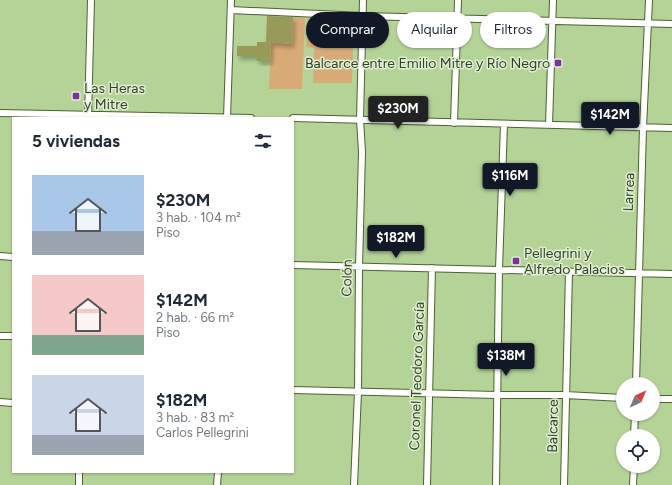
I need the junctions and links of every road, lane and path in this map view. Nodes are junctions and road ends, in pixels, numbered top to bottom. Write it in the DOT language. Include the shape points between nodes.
graph roads {
  1 [pos="91,0"];
  2 [pos="231,0"];
  3 [pos="363,0"];
  4 [pos="458,0"];
  5 [pos="553,0"];
  6 [pos="649,0"];
  7 [pos="231,10"];
  8 [pos="363,12"];
  9 [pos="458,12"];
  10 [pos="306,13"];
  11 [pos="472,18"];
  12 [pos="552,20"];
  13 [pos="648,23"];
  14 [pos="672,24"];
  15 [pos="362,48"];
  16 [pos="457,48"];
  17 [pos="0,113"];
  18 [pos="88,116"];
  19 [pos="158,117"];
  20 [pos="227,117"];
  21 [pos="294,118"];
  22 [pos="360,119"];
  23 [pos="454,123"];
  24 [pos="504,124"];
  25 [pos="549,125"];
  26 [pos="643,128"];
  27 [pos="672,128"];
  28 [pos="0,256"];
  29 [pos="12,257"];
  30 [pos="294,265"];
  31 [pos="359,267"];
  32 [pos="432,268"];
  33 [pos="499,269"];
  34 [pos="569,271"];
  35 [pos="639,272"];
  36 [pos="672,274"];
  37 [pos="0,336"];
  38 [pos="12,336"];
  39 [pos="636,377"];
  40 [pos="294,390"];
  41 [pos="358,392"];
  42 [pos="428,393"];
  43 [pos="496,395"];
  44 [pos="565,395"];
  45 [pos="616,398"];
  46 [pos="660,399"];
  47 [pos="672,399"];
  48 [pos="0,402"];
  49 [pos="12,403"];
  50 [pos="79,473"];
  51 [pos="218,473"];
  52 [pos="634,473"];
  53 [pos="79,485"];
  54 [pos="217,485"];
  55 [pos="354,485"];
  56 [pos="427,485"];
  57 [pos="496,485"];
  58 [pos="564,485"];
  59 [pos="633,485"];
  1 -- 18 [label="street"];
  2 -- 7 [label="street"];
  3 -- 8 [label="street, Colón"];
  4 -- 9 [label="street"];
  5 -- 12 [label="street"];
  6 -- 13 [label="street, Larrea"];
  7 -- 10 [label="street"];
  7 -- 20 [label="street"];
  11 -- 12 [label="street"];
  12 -- 13 [label="street"];
  12 -- 25 [label="street"];
  13 -- 14 [label="street"];
  13 -- 26 [label="street, Larrea"];
  15 -- 22 [label="street, Colón"];
  16 -- 23 [label="street"];
  17 -- 18 [label="street"];
  18 -- 19 [label="street"];
  21 -- 22 [label="street"];
  22 -- 23 [label="street"];
  22 -- 31 [label="street, Colón" via="362,152"];
  23 -- 24 [label="street"];
  24 -- 25 [label="street"];
  24 -- 33 [label="street"];
  25 -- 26 [label="street"];
  26 -- 27 [label="street"];
  26 -- 35 [label="street, Larrea"];
  28 -- 29 [label="street"];
  30 -- 31 [label="street"];
  31 -- 32 [label="street"];
  31 -- 41 [label="street, Colón"];
  32 -- 33 [label="street"];
  32 -- 42 [label="street, Coronel Teodoro García"];
  33 -- 34 [label="street"];
  33 -- 43 [label="street"];
  34 -- 35 [label="street"];
  34 -- 44 [label="street, Balcarce"];
  35 -- 36 [label="street"];
  35 -- 39 [label="street, Larrea"];
  37 -- 38 [label="street"];
  40 -- 41 [label="street"];
  41 -- 42 [label="street"];
  41 -- 55 [label="street, Colón"];
  42 -- 43 [label="street"];
  42 -- 56 [label="street, Coronel Teodoro García"];
  43 -- 44 [label="street"];
  43 -- 57 [label="street"];
  44 -- 45 [label="street"];
  44 -- 58 [label="street, Balcarce"];
  46 -- 47 [label="street"];
  48 -- 49 [label="street"];
  50 -- 53 [label="street"];
  51 -- 54 [label="street"];
  52 -- 59 [label="street"];
}
